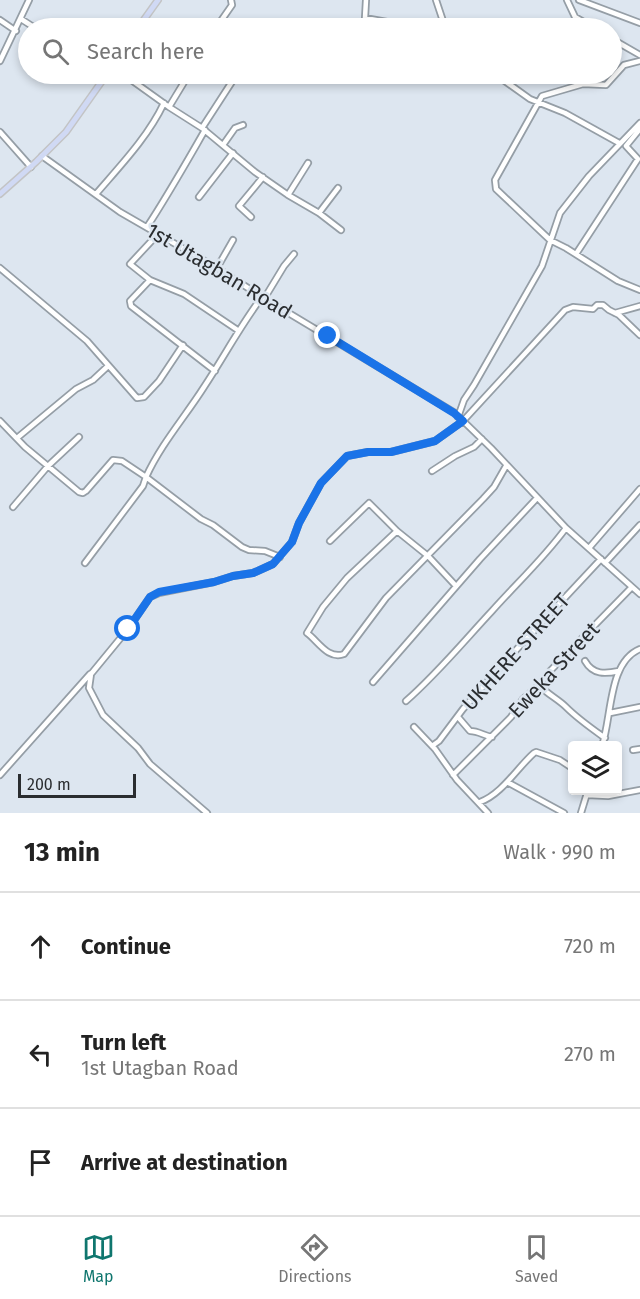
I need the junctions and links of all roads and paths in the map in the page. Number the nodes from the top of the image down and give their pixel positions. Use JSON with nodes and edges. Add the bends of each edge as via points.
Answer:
{"nodes":[{"id":1,"x":29,"y":0,"type":"edge"},
{"id":2,"x":158,"y":0,"type":"edge"},
{"id":3,"x":231,"y":0,"type":"edge"},
{"id":4,"x":366,"y":0,"type":"edge"},
{"id":5,"x":436,"y":0,"type":"edge"},
{"id":6,"x":567,"y":0,"type":"edge"},
{"id":7,"x":580,"y":0,"type":"edge"},
{"id":8,"x":21,"y":18,"type":"edge"},
{"id":9,"x":145,"y":18,"type":"edge"},
{"id":10,"x":223,"y":18,"type":"edge"},
{"id":11,"x":365,"y":18,"type":"edge"},
{"id":12,"x":441,"y":18,"type":"edge"},
{"id":13,"x":576,"y":18,"type":"edge"},
{"id":14,"x":0,"y":20,"type":"edge"},
{"id":15,"x":640,"y":23,"type":"edge"},
{"id":16,"x":18,"y":26,"type":"edge"},
{"id":17,"x":16,"y":31,"type":"junction"},
{"id":18,"x":622,"y":45,"type":"edge"},
{"id":19,"x":640,"y":55,"type":"edge"},
{"id":20,"x":0,"y":61,"type":"edge"},
{"id":21,"x":640,"y":61,"type":"edge"},
{"id":22,"x":622,"y":68,"type":"edge"},
{"id":23,"x":100,"y":84,"type":"edge"},
{"id":24,"x":137,"y":84,"type":"edge"},
{"id":25,"x":182,"y":84,"type":"edge"},
{"id":26,"x":231,"y":84,"type":"edge"},
{"id":27,"x":509,"y":84,"type":"edge"},
{"id":28,"x":583,"y":84,"type":"edge"},
{"id":29,"x":583,"y":84,"type":"edge"},
{"id":30,"x":607,"y":84,"type":"edge"},
{"id":31,"x":538,"y":102,"type":"junction"},
{"id":32,"x":167,"y":105,"type":"junction"},
{"id":33,"x":640,"y":123,"type":"edge"},
{"id":34,"x":243,"y":125,"type":"dead end"},
{"id":35,"x":203,"y":129,"type":"junction"},
{"id":36,"x":640,"y":129,"type":"edge"},
{"id":37,"x":0,"y":132,"type":"edge"},
{"id":38,"x":619,"y":143,"type":"junction"},
{"id":39,"x":223,"y":145,"type":"junction"},
{"id":40,"x":233,"y":153,"type":"junction"},
{"id":41,"x":42,"y":156,"type":"junction"},
{"id":42,"x":308,"y":163,"type":"dead end"},
{"id":43,"x":31,"y":167,"type":"junction"},
{"id":44,"x":263,"y":177,"type":"junction"},
{"id":45,"x":338,"y":188,"type":"dead end"},
{"id":46,"x":0,"y":194,"type":"edge"},
{"id":47,"x":96,"y":194,"type":"junction"},
{"id":48,"x":288,"y":195,"type":"junction"},
{"id":49,"x":199,"y":197,"type":"dead end"},
{"id":50,"x":319,"y":213,"type":"junction"},
{"id":51,"x":251,"y":218,"type":"dead end"},
{"id":52,"x":147,"y":227,"type":"junction"},
{"id":53,"x":341,"y":230,"type":"dead end"},
{"id":54,"x":158,"y":234,"type":"junction"},
{"id":55,"x":233,"y":240,"type":"dead end"},
{"id":56,"x":550,"y":240,"type":"junction"},
{"id":57,"x":294,"y":254,"type":"dead end"},
{"id":58,"x":576,"y":254,"type":"junction"},
{"id":59,"x":0,"y":268,"type":"edge"},
{"id":60,"x":217,"y":268,"type":"junction"},
{"id":61,"x":150,"y":280,"type":"junction"},
{"id":62,"x":640,"y":290,"type":"edge"},
{"id":63,"x":263,"y":298,"type":"junction"},
{"id":64,"x":640,"y":306,"type":"edge"},
{"id":65,"x":615,"y":313,"type":"junction"},
{"id":66,"x":239,"y":331,"type":"junction"},
{"id":67,"x":640,"y":335,"type":"edge"},
{"id":68,"x":183,"y":345,"type":"junction"},
{"id":69,"x":108,"y":366,"type":"junction"},
{"id":70,"x":214,"y":371,"type":"junction"},
{"id":71,"x":458,"y":417,"type":"junction"},
{"id":72,"x":0,"y":421,"type":"edge"},
{"id":73,"x":463,"y":421,"type":"junction"},
{"id":74,"x":79,"y":437,"type":"dead end"},
{"id":75,"x":17,"y":438,"type":"junction"},
{"id":76,"x":482,"y":439,"type":"junction"},
{"id":77,"x":48,"y":466,"type":"junction"},
{"id":78,"x":506,"y":466,"type":"junction"},
{"id":79,"x":432,"y":471,"type":"dead end"},
{"id":80,"x":146,"y":477,"type":"junction"},
{"id":81,"x":640,"y":489,"type":"edge"},
{"id":82,"x":537,"y":498,"type":"junction"},
{"id":83,"x":13,"y":507,"type":"dead end"},
{"id":84,"x":640,"y":525,"type":"edge"},
{"id":85,"x":566,"y":528,"type":"junction"},
{"id":86,"x":397,"y":531,"type":"junction"},
{"id":87,"x":330,"y":541,"type":"dead end"},
{"id":88,"x":589,"y":548,"type":"junction"},
{"id":89,"x":428,"y":556,"type":"junction"},
{"id":90,"x":280,"y":557,"type":"junction"},
{"id":91,"x":603,"y":561,"type":"junction"},
{"id":92,"x":85,"y":563,"type":"dead end"},
{"id":93,"x":456,"y":586,"type":"junction"},
{"id":94,"x":637,"y":590,"type":"edge"},
{"id":95,"x":640,"y":649,"type":"edge"},
{"id":96,"x":585,"y":661,"type":"dead end"},
{"id":97,"x":619,"y":671,"type":"junction"},
{"id":98,"x":91,"y":674,"type":"junction"},
{"id":99,"x":373,"y":682,"type":"dead end"},
{"id":100,"x":539,"y":685,"type":"junction"},
{"id":101,"x":406,"y":701,"type":"dead end"},
{"id":102,"x":640,"y":707,"type":"edge"},
{"id":103,"x":610,"y":713,"type":"junction"},
{"id":104,"x":458,"y":717,"type":"junction"},
{"id":105,"x":414,"y":728,"type":"dead end"},
{"id":106,"x":492,"y":736,"type":"junction"},
{"id":107,"x":605,"y":738,"type":"junction"},
{"id":108,"x":604,"y":741,"type":"edge"},
{"id":109,"x":432,"y":746,"type":"junction"},
{"id":110,"x":640,"y":749,"type":"edge"},
{"id":111,"x":633,"y":750,"type":"dead end"},
{"id":112,"x":568,"y":765,"type":"edge"},
{"id":113,"x":0,"y":775,"type":"edge"},
{"id":114,"x":453,"y":775,"type":"junction"},
{"id":115,"x":507,"y":782,"type":"junction"},
{"id":116,"x":640,"y":790,"type":"edge"},
{"id":117,"x":622,"y":793,"type":"edge"},
{"id":118,"x":587,"y":795,"type":"edge"},
{"id":119,"x":480,"y":802,"type":"junction"},
{"id":120,"x":207,"y":813,"type":"edge"},
{"id":121,"x":488,"y":813,"type":"edge"},
{"id":122,"x":564,"y":813,"type":"edge"},
{"id":123,"x":582,"y":813,"type":"edge"}],
"edges":[{"from":1,"to":8,"type":"street"},
{"from":2,"to":9,"type":"main road"},
{"from":3,"to":10,"type":"street"},
{"from":4,"to":11,"type":"street"},
{"from":5,"to":12,"type":"street"},
{"from":6,"to":13,"type":"street"},
{"from":7,"to":15,"type":"street"},
{"from":14,"to":17,"type":"street"},
{"from":16,"to":17,"type":"street"},
{"from":17,"to":20,"type":"street"},
{"from":18,"to":19,"type":"street"},
{"from":21,"to":22,"type":"street"},
{"from":23,"to":41,"type":"main road","via":[[66,132]]},
{"from":24,"to":32,"type":"street"},
{"from":25,"to":32,"type":"street"},
{"from":26,"to":35,"type":"street"},
{"from":27,"to":31,"type":"street"},
{"from":28,"to":31,"type":"street","via":[[542,96]]},
{"from":29,"to":30,"type":"street"},
{"from":31,"to":38,"type":"street"},
{"from":31,"to":56,"type":"street","via":[[495,180],[496,189]]},
{"from":32,"to":35,"type":"street"},
{"from":32,"to":47,"type":"street"},
{"from":33,"to":38,"type":"street"},
{"from":34,"to":39,"type":"street","via":[[235,128]]},
{"from":35,"to":39,"type":"street"},
{"from":35,"to":52,"type":"street","via":[[172,191]]},
{"from":36,"to":58,"type":"street","via":[[627,146],[638,159]]},
{"from":37,"to":43,"type":"street"},
{"from":38,"to":56,"type":"street","via":[[560,213]]},
{"from":39,"to":40,"type":"street"},
{"from":40,"to":44,"type":"street"},
{"from":40,"to":49,"type":"street"},
{"from":41,"to":43,"type":"main road"},
{"from":41,"to":47,"type":"street","name":"1st Utagban Road"},
{"from":42,"to":48,"type":"street"},
{"from":43,"to":46,"type":"main road"},
{"from":44,"to":48,"type":"street"},
{"from":44,"to":51,"type":"street","via":[[239,206]]},
{"from":45,"to":50,"type":"street"},
{"from":47,"to":52,"type":"street","name":"1st Utagban Road"},
{"from":48,"to":50,"type":"street"},
{"from":50,"to":53,"type":"street"},
{"from":52,"to":54,"type":"street","name":"1st Utagban Road"},
{"from":54,"to":60,"type":"street","name":"1st Utagban Road"},
{"from":54,"to":61,"type":"street","via":[[130,264]]},
{"from":55,"to":60,"type":"street"},
{"from":56,"to":58,"type":"street"},
{"from":56,"to":71,"type":"street","via":[[542,266],[464,400]]},
{"from":57,"to":63,"type":"street"},
{"from":58,"to":62,"type":"street"},
{"from":59,"to":69,"type":"street","via":[[87,341]]},
{"from":60,"to":63,"type":"street","name":"1st Utagban Road"},
{"from":61,"to":66,"type":"street","via":[[184,294]]},
{"from":61,"to":68,"type":"street","via":[[130,304]]},
{"from":63,"to":66,"type":"street"},
{"from":63,"to":71,"type":"street","name":"1st Utagban Road"},
{"from":64,"to":65,"type":"street"},
{"from":65,"to":67,"type":"street"},
{"from":65,"to":73,"type":"street","via":[[600,304],[593,309],[565,310]]},
{"from":66,"to":70,"type":"street"},
{"from":68,"to":69,"type":"street","via":[[159,381],[140,399]]},
{"from":68,"to":70,"type":"street"},
{"from":69,"to":75,"type":"street"},
{"from":70,"to":80,"type":"street"},
{"from":71,"to":73,"type":"street","name":"1st Utagban Road"},
{"from":72,"to":75,"type":"street"},
{"from":73,"to":76,"type":"street","name":"1st Utagban Road"},
{"from":73,"to":90,"type":"street","via":[[435,441],[391,452],[347,456],[321,483],[292,542]]},
{"from":74,"to":77,"type":"street"},
{"from":75,"to":77,"type":"street"},
{"from":76,"to":78,"type":"street","name":"1st Utagban Road"},
{"from":76,"to":79,"type":"street"},
{"from":77,"to":80,"type":"street","via":[[83,493],[113,460],[122,461]]},
{"from":77,"to":83,"type":"street"},
{"from":78,"to":82,"type":"street","name":"1st Utagban Road"},
{"from":78,"to":89,"type":"street","via":[[494,486]]},
{"from":80,"to":90,"type":"street","via":[[242,547]]},
{"from":80,"to":92,"type":"street"},
{"from":81,"to":88,"type":"street"},
{"from":82,"to":85,"type":"street","name":"1st Utagban Road"},
{"from":82,"to":93,"type":"street"},
{"from":84,"to":91,"type":"street","name":"UKHERE STREET"},
{"from":85,"to":88,"type":"street","name":"1st Utagban Road"},
{"from":85,"to":101,"type":"street","via":[[515,588]]},
{"from":86,"to":87,"type":"street","via":[[369,502]]},
{"from":86,"to":89,"type":"street"},
{"from":86,"to":89,"type":"street","via":[[347,578],[307,633],[324,650],[344,654],[386,598]]},
{"from":88,"to":91,"type":"street","name":"1st Utagban Road"},
{"from":89,"to":93,"type":"street"},
{"from":90,"to":98,"type":"street","via":[[253,573],[150,597]]},
{"from":91,"to":94,"type":"street","name":"1st Utagban Road"},
{"from":91,"to":104,"type":"street","name":"UKHERE STREET","via":[[502,664]]},
{"from":93,"to":99,"type":"street"},
{"from":94,"to":100,"type":"street","name":"Eweka Street"},
{"from":95,"to":97,"type":"street","via":[[624,661]]},
{"from":96,"to":97,"type":"street","via":[[598,672]]},
{"from":97,"to":103,"type":"street"},
{"from":98,"to":113,"type":"street"},
{"from":98,"to":120,"type":"street","via":[[89,688],[103,715],[138,747],[150,764]]},
{"from":100,"to":106,"type":"street","name":"Eweka Street"},
{"from":100,"to":107,"type":"street"},
{"from":102,"to":103,"type":"street"},
{"from":103,"to":107,"type":"street"},
{"from":104,"to":106,"type":"street","via":[[471,731]]},
{"from":104,"to":109,"type":"street","name":"UKHERE STREET"},
{"from":105,"to":109,"type":"street"},
{"from":106,"to":114,"type":"street","name":"Eweka Street"},
{"from":107,"to":108,"type":"street"},
{"from":109,"to":114,"type":"street"},
{"from":110,"to":111,"type":"street"},
{"from":112,"to":115,"type":"street","via":[[536,752]]},
{"from":114,"to":119,"type":"street"},
{"from":115,"to":119,"type":"street"},
{"from":115,"to":122,"type":"street"},
{"from":116,"to":117,"type":"street"},
{"from":118,"to":123,"type":"street"},
{"from":119,"to":121,"type":"street"}]}
